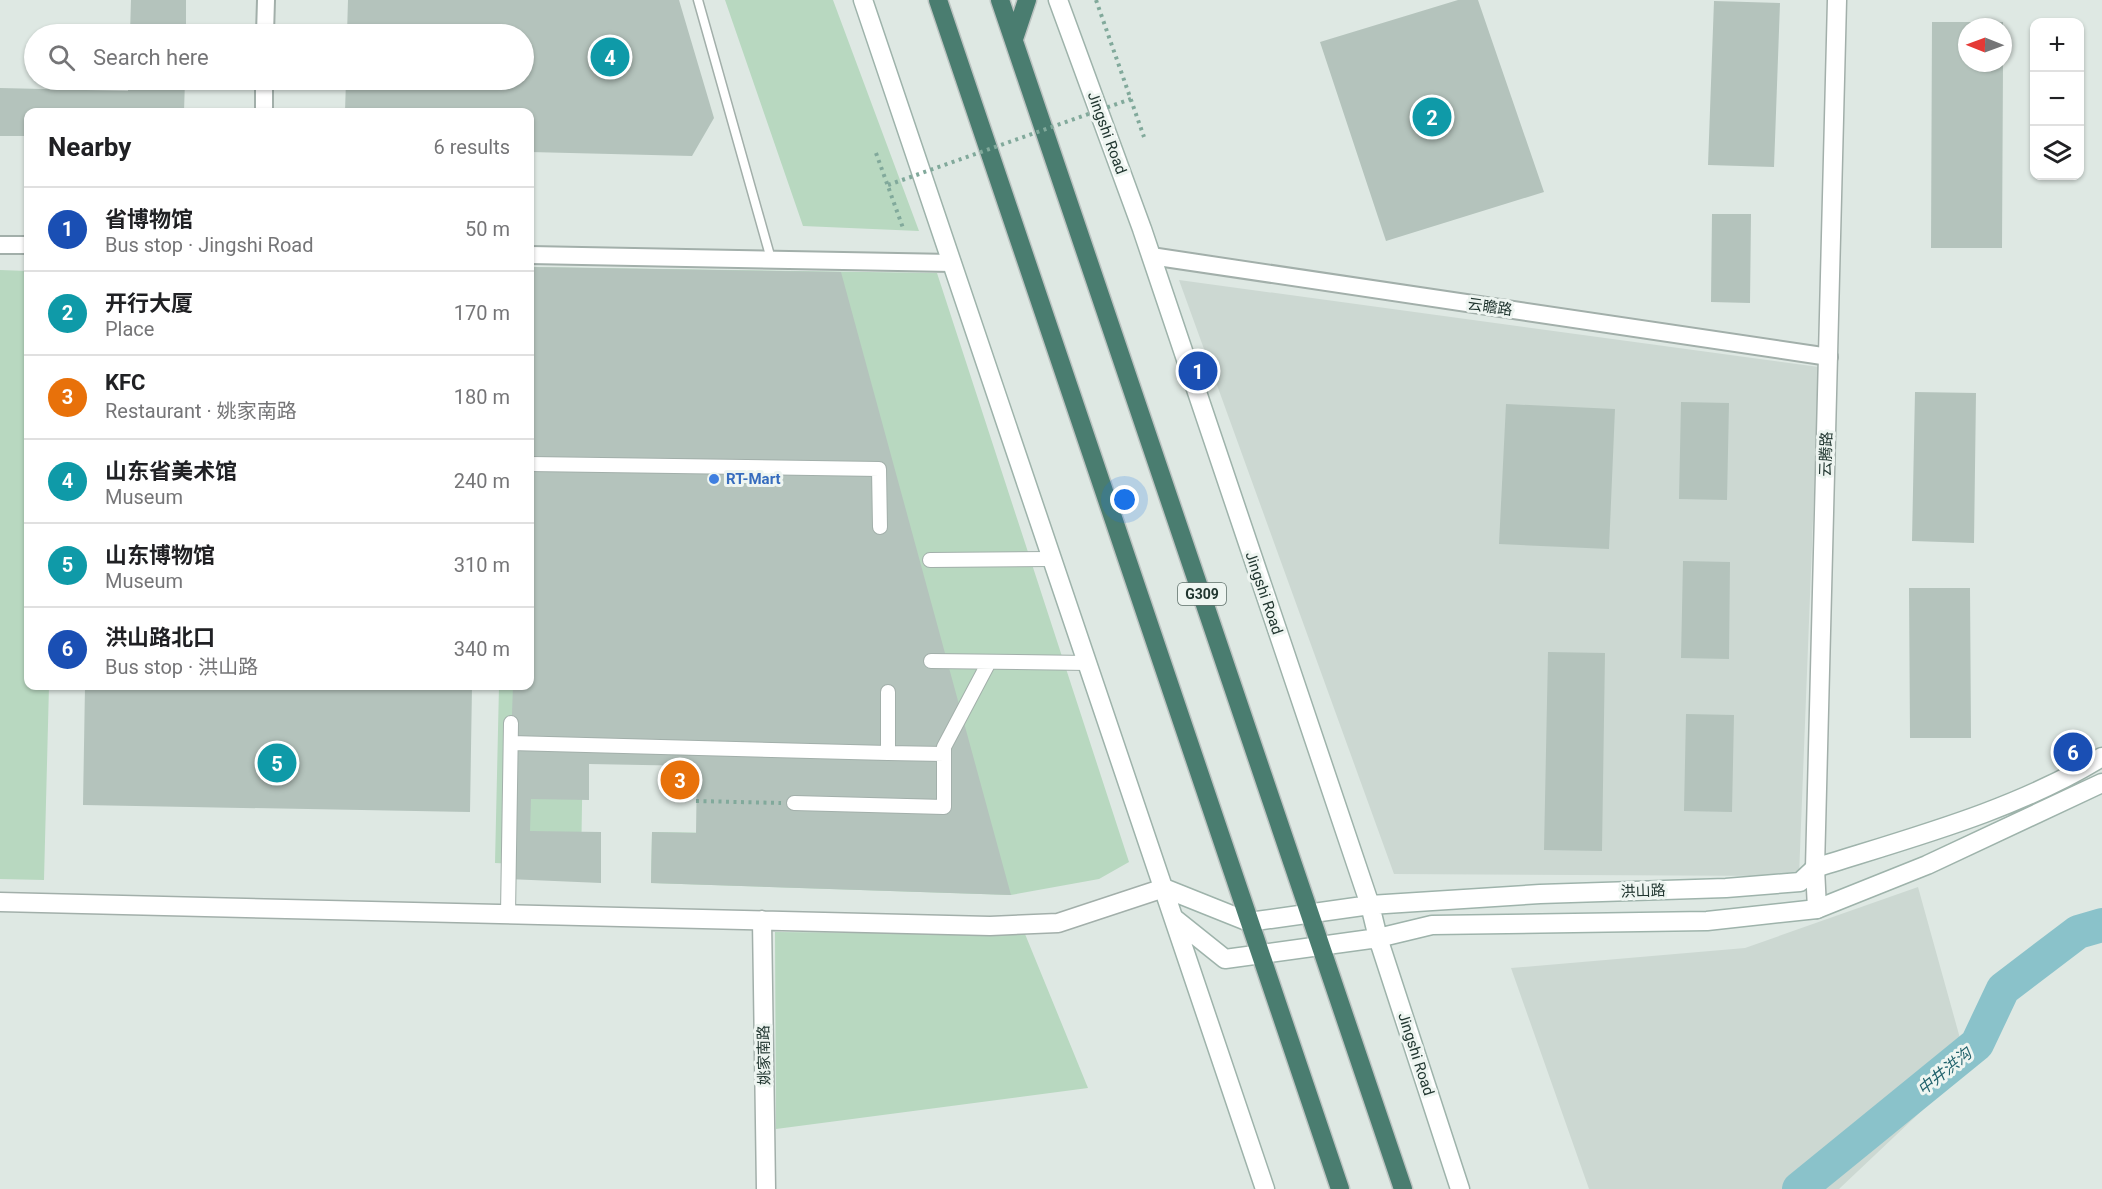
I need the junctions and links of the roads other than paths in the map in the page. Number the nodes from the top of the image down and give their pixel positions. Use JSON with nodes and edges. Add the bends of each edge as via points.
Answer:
{"nodes":[{"id":1,"x":266,"y":0,"type":"edge"},
{"id":2,"x":698,"y":0,"type":"edge"},
{"id":3,"x":863,"y":0,"type":"edge"},
{"id":4,"x":938,"y":0,"type":"edge"},
{"id":5,"x":1000,"y":0,"type":"edge"},
{"id":6,"x":1028,"y":0,"type":"edge"},
{"id":7,"x":1058,"y":0,"type":"edge"},
{"id":8,"x":1837,"y":0,"type":"edge"},
{"id":9,"x":265,"y":24,"type":"edge"},
{"id":10,"x":1014,"y":39,"type":"junction"},
{"id":11,"x":264,"y":90,"type":"edge"},
{"id":12,"x":264,"y":108,"type":"edge"},
{"id":13,"x":0,"y":245,"type":"edge"},
{"id":14,"x":24,"y":245,"type":"edge"},
{"id":15,"x":534,"y":255,"type":"edge"},
{"id":16,"x":1151,"y":256,"type":"junction"},
{"id":17,"x":771,"y":259,"type":"junction"},
{"id":18,"x":952,"y":263,"type":"junction"},
{"id":19,"x":1829,"y":357,"type":"junction"},
{"id":20,"x":534,"y":464,"type":"edge"},
{"id":21,"x":880,"y":527,"type":"dead end"},
{"id":22,"x":1051,"y":559,"type":"junction"},
{"id":23,"x":930,"y":560,"type":"dead end"},
{"id":24,"x":931,"y":661,"type":"dead end"},
{"id":25,"x":989,"y":662,"type":"junction"},
{"id":26,"x":1088,"y":663,"type":"junction"},
{"id":27,"x":888,"y":692,"type":"dead end"},
{"id":28,"x":511,"y":723,"type":"dead end"},
{"id":29,"x":511,"y":743,"type":"dead end"},
{"id":30,"x":888,"y":753,"type":"junction"},
{"id":31,"x":944,"y":754,"type":"junction"},
{"id":32,"x":2102,"y":757,"type":"edge"},
{"id":33,"x":2102,"y":783,"type":"edge"},
{"id":34,"x":794,"y":803,"type":"road end"},
{"id":35,"x":1815,"y":868,"type":"junction"},
{"id":36,"x":1164,"y":888,"type":"junction"},
{"id":37,"x":0,"y":903,"type":"edge"},
{"id":38,"x":1370,"y":905,"type":"junction"},
{"id":39,"x":1818,"y":909,"type":"junction"},
{"id":40,"x":1310,"y":913,"type":"junction"},
{"id":41,"x":508,"y":914,"type":"junction"},
{"id":42,"x":1175,"y":919,"type":"junction"},
{"id":43,"x":762,"y":920,"type":"junction"},
{"id":44,"x":1250,"y":922,"type":"junction"},
{"id":45,"x":1378,"y":938,"type":"junction"},
{"id":46,"x":1321,"y":946,"type":"junction"},
{"id":47,"x":1261,"y":955,"type":"junction"},
{"id":48,"x":766,"y":1189,"type":"edge"},
{"id":49,"x":1265,"y":1189,"type":"edge"},
{"id":50,"x":1340,"y":1189,"type":"edge"},
{"id":51,"x":1403,"y":1189,"type":"edge"},
{"id":52,"x":1460,"y":1189,"type":"edge"}],
"edges":[{"from":1,"to":9,"type":"street"},
{"from":2,"to":17,"type":"lane"},
{"from":3,"to":18,"type":"main road"},
{"from":4,"to":44,"type":"highway"},
{"from":5,"to":10,"type":"highway","number":"G309"},
{"from":6,"to":10,"type":"highway"},
{"from":7,"to":16,"type":"main road","name":"Jingshi Road"},
{"from":8,"to":19,"type":"main road","name":"云腾路"},
{"from":10,"to":40,"type":"highway","number":"G309"},
{"from":11,"to":12,"type":"street"},
{"from":13,"to":14,"type":"street"},
{"from":15,"to":17,"type":"street"},
{"from":16,"to":19,"type":"street","name":"云瞻路"},
{"from":16,"to":38,"type":"main road","name":"Jingshi Road"},
{"from":17,"to":18,"type":"street"},
{"from":18,"to":22,"type":"main road"},
{"from":19,"to":35,"type":"main road","name":"云腾路"},
{"from":20,"to":21,"type":"street","via":[[879,469]]},
{"from":22,"to":23,"type":"street"},
{"from":22,"to":26,"type":"main road"},
{"from":24,"to":25,"type":"street"},
{"from":25,"to":26,"type":"street"},
{"from":25,"to":31,"type":"street","via":[[944,747]]},
{"from":26,"to":36,"type":"main road"},
{"from":27,"to":30,"type":"street"},
{"from":28,"to":41,"type":"street"},
{"from":29,"to":30,"type":"street"},
{"from":30,"to":31,"type":"street"},
{"from":31,"to":34,"type":"street","via":[[944,807]]},
{"from":32,"to":35,"type":"main road","name":"洪山路","via":[[2074,774],[1971,818]]},
{"from":33,"to":39,"type":"main road","name":"洪山路","via":[[1927,865]]},
{"from":35,"to":38,"type":"main road","name":"洪山路","via":[[1800,882],[1790,883]]},
{"from":35,"to":39,"type":"main road","name":"云腾路"},
{"from":36,"to":42,"type":"main road"},
{"from":36,"to":43,"type":"main road","via":[[1058,923],[990,926]]},
{"from":36,"to":44,"type":"main road"},
{"from":37,"to":41,"type":"main road"},
{"from":38,"to":40,"type":"main road","name":"洪山路"},
{"from":38,"to":45,"type":"main road","name":"Jingshi Road"},
{"from":39,"to":45,"type":"main road","name":"洪山路","via":[[1707,921],[1432,925]]},
{"from":40,"to":44,"type":"main road","name":"洪山路"},
{"from":40,"to":46,"type":"highway","number":"G309"},
{"from":41,"to":43,"type":"main road"},
{"from":42,"to":47,"type":"main road","name":"洪山路","via":[[1225,959]]},
{"from":42,"to":49,"type":"main road"},
{"from":43,"to":48,"type":"main road","name":"姚家南路"},
{"from":44,"to":47,"type":"highway"},
{"from":45,"to":46,"type":"main road","name":"洪山路"},
{"from":45,"to":52,"type":"main road","name":"Jingshi Road"},
{"from":46,"to":47,"type":"main road","name":"洪山路"},
{"from":46,"to":51,"type":"highway","number":"G309"},
{"from":47,"to":50,"type":"highway"}]}
